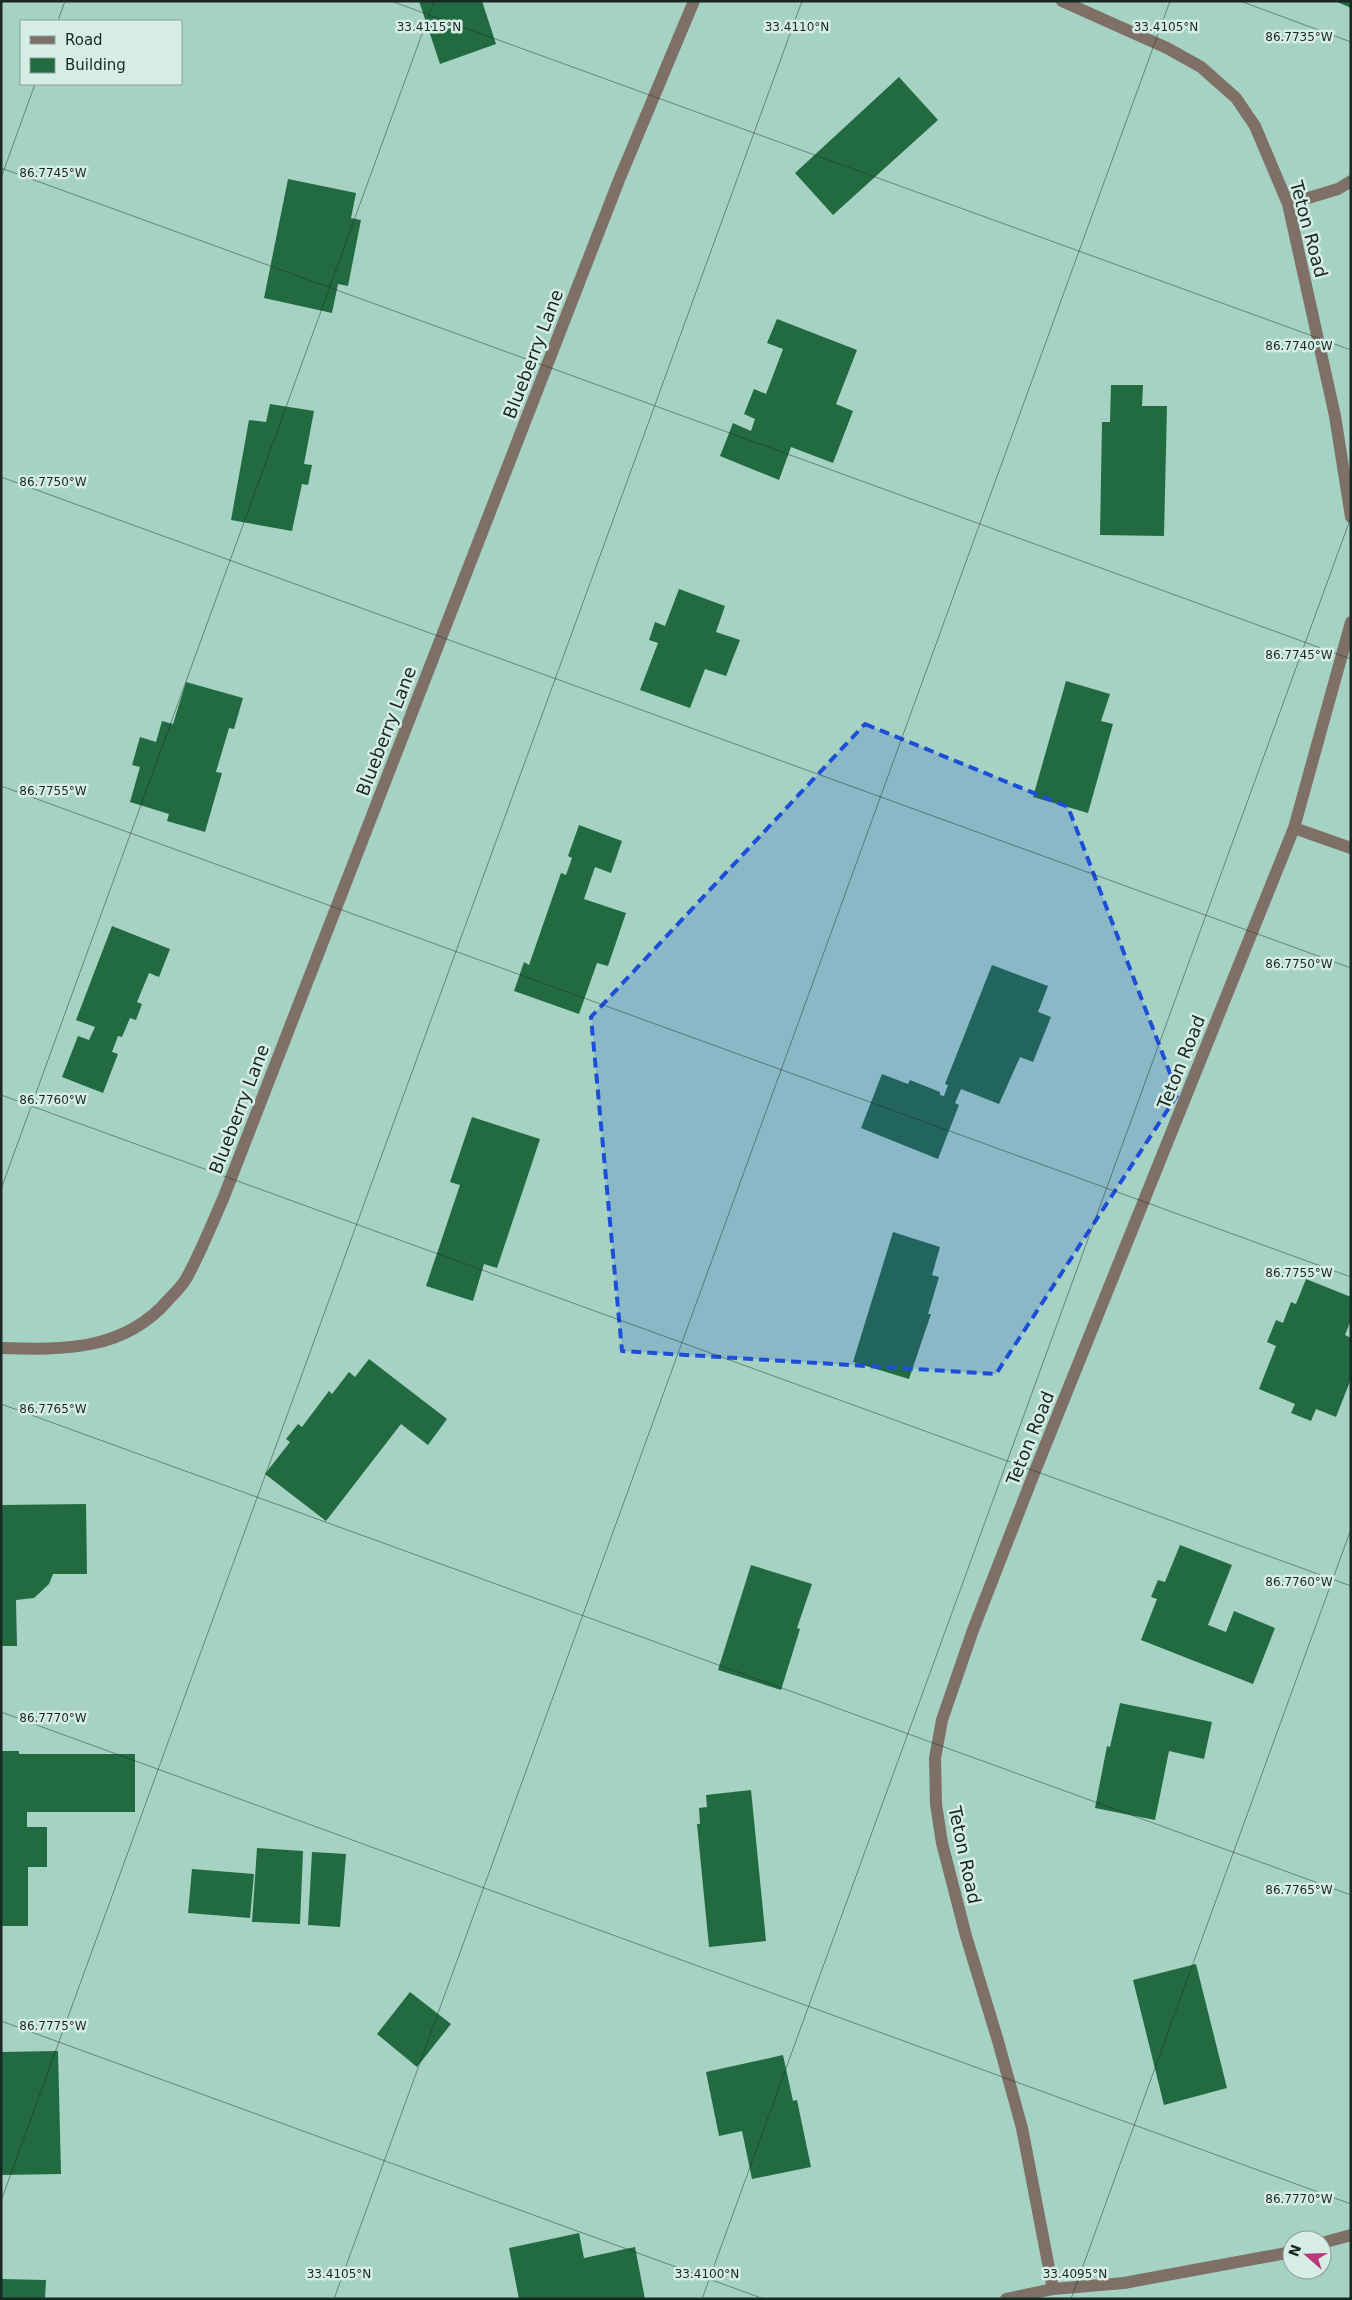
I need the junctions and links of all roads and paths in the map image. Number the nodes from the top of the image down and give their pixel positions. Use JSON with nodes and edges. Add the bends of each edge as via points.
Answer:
{"nodes":[{"id":1,"x":694,"y":1,"type":"edge"},
{"id":2,"x":1062,"y":1,"type":"edge"},
{"id":3,"x":1351,"y":181,"type":"edge"},
{"id":4,"x":1288,"y":204,"type":"junction"},
{"id":5,"x":1351,"y":517,"type":"edge"},
{"id":6,"x":1351,"y":622,"type":"edge"},
{"id":7,"x":1294,"y":828,"type":"junction"},
{"id":8,"x":1351,"y":848,"type":"edge"},
{"id":9,"x":1,"y":1348,"type":"edge"},
{"id":10,"x":1351,"y":2235,"type":"edge"},
{"id":11,"x":1332,"y":2240,"type":"edge"},
{"id":12,"x":1282,"y":2254,"type":"edge"},
{"id":13,"x":1053,"y":2289,"type":"junction"},
{"id":14,"x":1006,"y":2299,"type":"edge"}],
"edges":[{"from":1,"to":9,"type":"street","name":"Blueberry Lane","via":[[619,180],[223,1200],[186,1280],[161,1309],[117,1338],[51,1350]]},
{"from":2,"to":4,"type":"street","name":"Teton Road","via":[[1167,48],[1201,67],[1236,98],[1255,126]]},
{"from":3,"to":4,"type":"street","via":[[1338,189]]},
{"from":4,"to":5,"type":"street","name":"Teton Road","via":[[1335,416]]},
{"from":6,"to":7,"type":"street","name":"Teton Road"},
{"from":7,"to":8,"type":"street"},
{"from":7,"to":13,"type":"street","name":"Teton Road","via":[[973,1630],[942,1720],[937,1748],[936,1804],[942,1844],[1022,2128]]},
{"from":10,"to":11,"type":"street"},
{"from":12,"to":13,"type":"street","via":[[1124,2283]]},
{"from":13,"to":14,"type":"street"}]}
